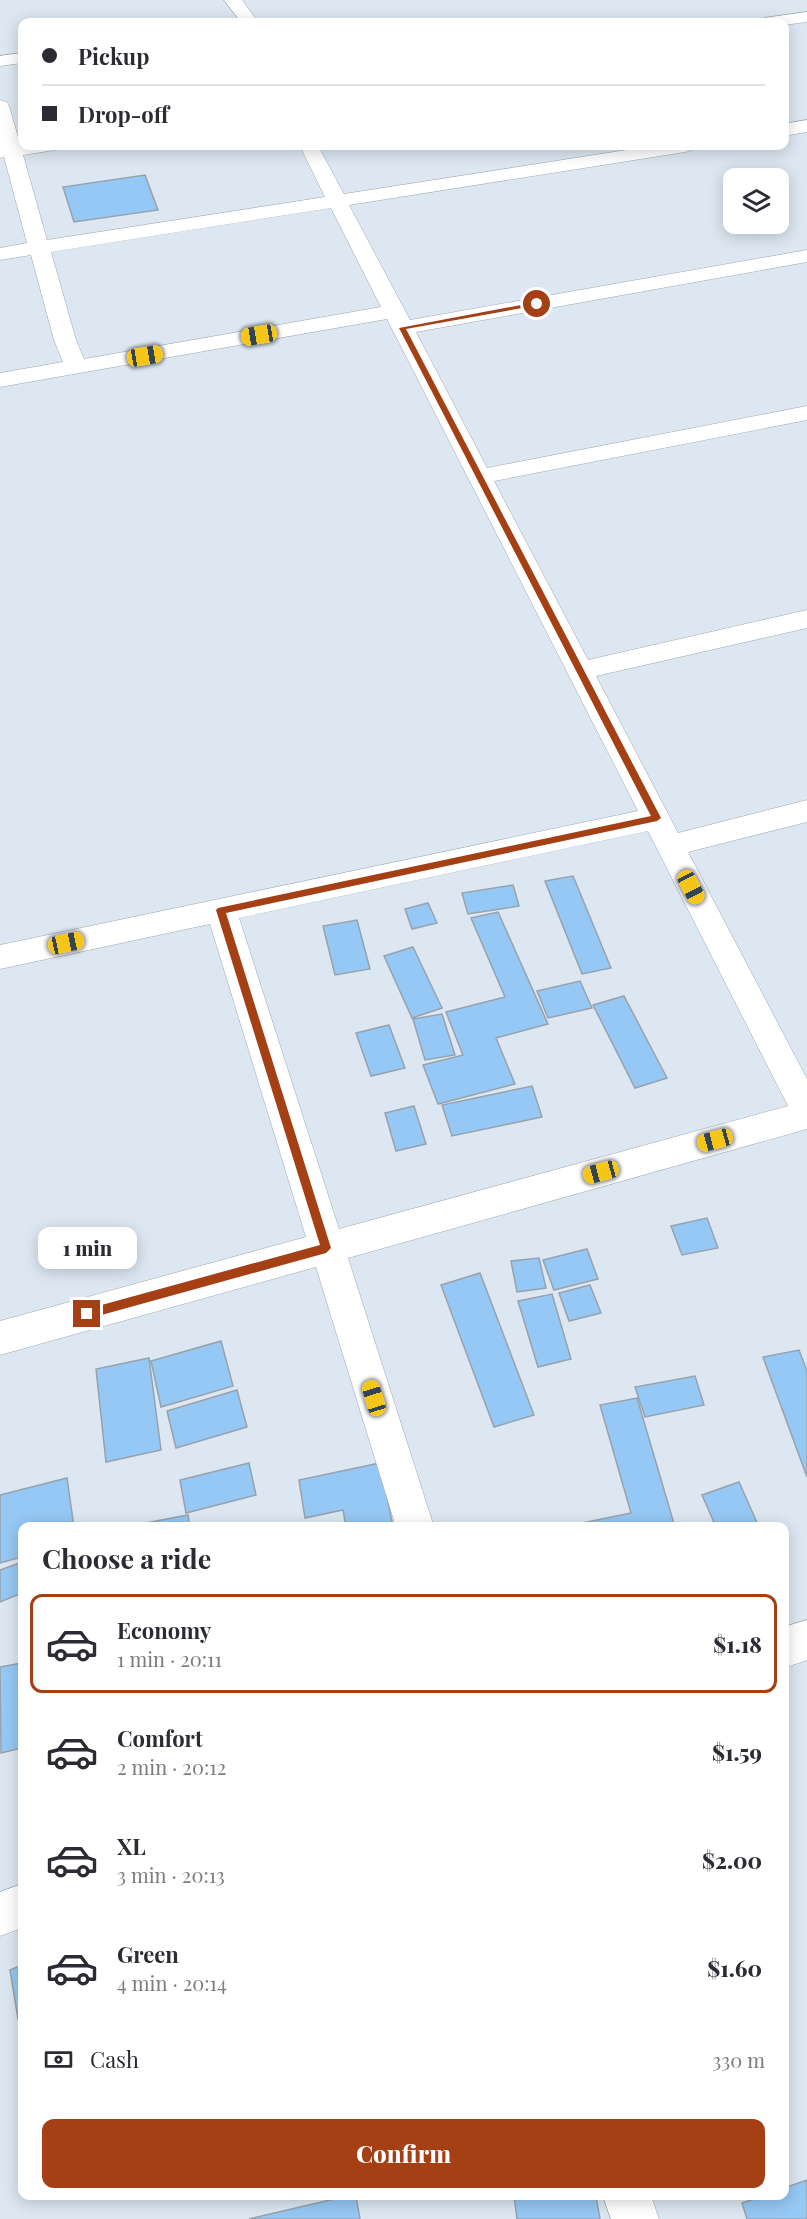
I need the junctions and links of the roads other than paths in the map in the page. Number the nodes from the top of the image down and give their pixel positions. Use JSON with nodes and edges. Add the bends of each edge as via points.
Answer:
{"nodes":[{"id":1,"x":233,"y":0,"type":"edge"},
{"id":2,"x":794,"y":0,"type":"edge"},
{"id":3,"x":807,"y":15,"type":"edge"},
{"id":4,"x":246,"y":18,"type":"edge"},
{"id":5,"x":789,"y":18,"type":"edge"},
{"id":6,"x":18,"y":59,"type":"edge"},
{"id":7,"x":0,"y":62,"type":"edge"},
{"id":8,"x":0,"y":106,"type":"edge"},
{"id":9,"x":807,"y":126,"type":"edge"},
{"id":10,"x":789,"y":129,"type":"edge"},
{"id":11,"x":311,"y":150,"type":"edge"},
{"id":12,"x":660,"y":150,"type":"edge"},
{"id":13,"x":5,"y":152,"type":"edge"},
{"id":14,"x":336,"y":201,"type":"junction"},
{"id":15,"x":40,"y":248,"type":"junction"},
{"id":16,"x":0,"y":254,"type":"edge"},
{"id":17,"x":807,"y":256,"type":"edge"},
{"id":18,"x":399,"y":319,"type":"junction"},
{"id":19,"x":77,"y":368,"type":"junction"},
{"id":20,"x":0,"y":380,"type":"edge"},
{"id":21,"x":807,"y":413,"type":"edge"},
{"id":22,"x":478,"y":477,"type":"junction"},
{"id":23,"x":807,"y":618,"type":"edge"},
{"id":24,"x":579,"y":671,"type":"junction"},
{"id":25,"x":807,"y":812,"type":"edge"},
{"id":26,"x":657,"y":818,"type":"junction"},
{"id":27,"x":669,"y":846,"type":"junction"},
{"id":28,"x":221,"y":910,"type":"junction"},
{"id":29,"x":0,"y":957,"type":"edge"},
{"id":30,"x":807,"y":1113,"type":"edge"},
{"id":31,"x":326,"y":1248,"type":"junction"},
{"id":32,"x":0,"y":1338,"type":"edge"},
{"id":33,"x":413,"y":1522,"type":"edge"},
{"id":34,"x":807,"y":1640,"type":"edge"},
{"id":35,"x":789,"y":1646,"type":"edge"},
{"id":36,"x":18,"y":1907,"type":"edge"},
{"id":37,"x":0,"y":1914,"type":"edge"},
{"id":38,"x":628,"y":2200,"type":"edge"},
{"id":39,"x":635,"y":2219,"type":"edge"}],
"edges":[{"from":1,"to":4,"type":"street"},
{"from":2,"to":3,"type":"street"},
{"from":3,"to":5,"type":"street"},
{"from":6,"to":7,"type":"street"},
{"from":8,"to":13,"type":"street"},
{"from":9,"to":10,"type":"street"},
{"from":11,"to":14,"type":"street"},
{"from":12,"to":14,"type":"street"},
{"from":13,"to":15,"type":"street"},
{"from":14,"to":15,"type":"street"},
{"from":14,"to":18,"type":"street"},
{"from":15,"to":16,"type":"street"},
{"from":15,"to":19,"type":"street","via":[[65,340]]},
{"from":17,"to":18,"type":"street"},
{"from":18,"to":19,"type":"street"},
{"from":18,"to":22,"type":"street"},
{"from":19,"to":20,"type":"street"},
{"from":21,"to":22,"type":"street"},
{"from":22,"to":24,"type":"street"},
{"from":23,"to":24,"type":"street"},
{"from":24,"to":26,"type":"street"},
{"from":25,"to":27,"type":"street"},
{"from":26,"to":27,"type":"street"},
{"from":26,"to":28,"type":"street"},
{"from":27,"to":30,"type":"street"},
{"from":28,"to":29,"type":"street"},
{"from":28,"to":31,"type":"street"},
{"from":30,"to":31,"type":"street"},
{"from":31,"to":32,"type":"street"},
{"from":31,"to":33,"type":"street"},
{"from":34,"to":35,"type":"street"},
{"from":36,"to":37,"type":"street"},
{"from":38,"to":39,"type":"street"}]}
